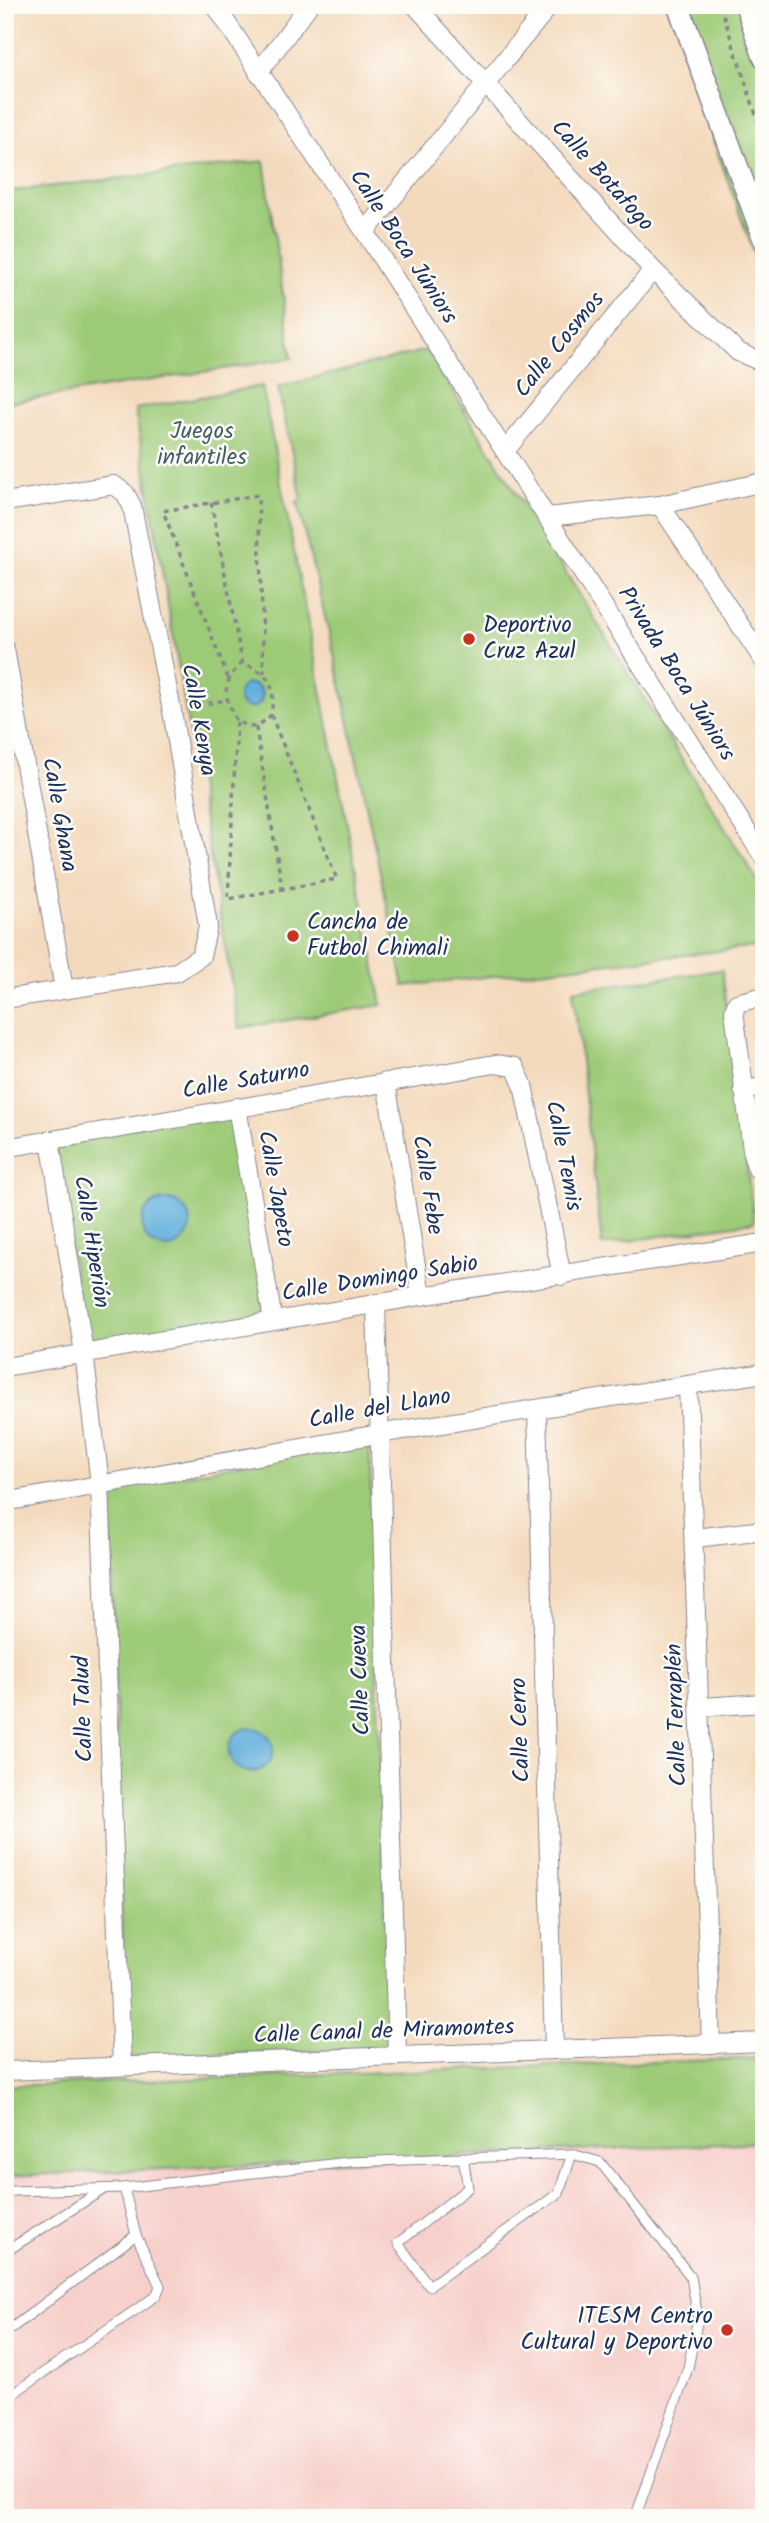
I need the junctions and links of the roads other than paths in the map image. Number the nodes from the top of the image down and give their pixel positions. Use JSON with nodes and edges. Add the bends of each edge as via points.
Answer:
{"nodes":[{"id":1,"x":215,"y":5,"type":"edge"},
{"id":2,"x":309,"y":5,"type":"edge"},
{"id":3,"x":415,"y":5,"type":"edge"},
{"id":4,"x":550,"y":5,"type":"edge"},
{"id":5,"x":678,"y":5,"type":"edge"},
{"id":6,"x":747,"y":5,"type":"edge"},
{"id":7,"x":764,"y":57,"type":"edge"},
{"id":8,"x":258,"y":74,"type":"junction"},
{"id":9,"x":486,"y":82,"type":"junction"},
{"id":10,"x":365,"y":232,"type":"junction"},
{"id":11,"x":764,"y":239,"type":"edge"},
{"id":12,"x":653,"y":270,"type":"junction"},
{"id":13,"x":764,"y":363,"type":"edge"},
{"id":14,"x":505,"y":451,"type":"junction"},
{"id":15,"x":764,"y":481,"type":"edge"},
{"id":16,"x":5,"y":502,"type":"edge"},
{"id":17,"x":660,"y":505,"type":"junction"},
{"id":18,"x":547,"y":517,"type":"junction"},
{"id":19,"x":5,"y":649,"type":"edge"},
{"id":20,"x":764,"y":661,"type":"edge"},
{"id":21,"x":764,"y":858,"type":"edge"},
{"id":22,"x":64,"y":989,"type":"junction"},
{"id":23,"x":764,"y":996,"type":"edge"},
{"id":24,"x":5,"y":999,"type":"edge"},
{"id":25,"x":495,"y":1064,"type":"joint"},
{"id":26,"x":386,"y":1082,"type":"junction"},
{"id":27,"x":764,"y":1087,"type":"edge"},
{"id":28,"x":743,"y":1090,"type":"junction"},
{"id":29,"x":236,"y":1107,"type":"junction"},
{"id":30,"x":50,"y":1140,"type":"junction"},
{"id":31,"x":5,"y":1148,"type":"edge"},
{"id":32,"x":764,"y":1173,"type":"edge"},
{"id":33,"x":764,"y":1243,"type":"edge"},
{"id":34,"x":562,"y":1276,"type":"junction"},
{"id":35,"x":421,"y":1296,"type":"junction"},
{"id":36,"x":376,"y":1303,"type":"junction"},
{"id":37,"x":272,"y":1321,"type":"junction"},
{"id":38,"x":85,"y":1353,"type":"junction"},
{"id":39,"x":5,"y":1367,"type":"edge"},
{"id":40,"x":764,"y":1373,"type":"edge"},
{"id":41,"x":688,"y":1385,"type":"junction"},
{"id":42,"x":537,"y":1409,"type":"junction"},
{"id":43,"x":377,"y":1434,"type":"junction"},
{"id":44,"x":100,"y":1484,"type":"junction"},
{"id":45,"x":5,"y":1502,"type":"edge"},
{"id":46,"x":764,"y":1530,"type":"edge"},
{"id":47,"x":695,"y":1538,"type":"junction"},
{"id":48,"x":764,"y":1703,"type":"edge"},
{"id":49,"x":702,"y":1707,"type":"junction"},
{"id":50,"x":764,"y":2042,"type":"edge"},
{"id":51,"x":711,"y":2044,"type":"junction"},
{"id":52,"x":554,"y":2050,"type":"junction"},
{"id":53,"x":397,"y":2056,"type":"junction"},
{"id":54,"x":122,"y":2065,"type":"junction"},
{"id":55,"x":5,"y":2071,"type":"edge"},
{"id":56,"x":572,"y":2154,"type":"junction"},
{"id":57,"x":463,"y":2157,"type":"junction"},
{"id":58,"x":104,"y":2188,"type":"junction"},
{"id":59,"x":124,"y":2188,"type":"junction"},
{"id":60,"x":5,"y":2194,"type":"edge"},
{"id":61,"x":136,"y":2235,"type":"junction"},
{"id":62,"x":5,"y":2252,"type":"edge"},
{"id":63,"x":5,"y":2333,"type":"edge"},
{"id":64,"x":5,"y":2399,"type":"edge"},
{"id":65,"x":635,"y":2518,"type":"edge"}],
"edges":[{"from":1,"to":8,"type":"street","name":"Calle Boca Júniors"},
{"from":2,"to":8,"type":"street"},
{"from":3,"to":9,"type":"street","name":"Calle Botafogo"},
{"from":4,"to":9,"type":"street"},
{"from":5,"to":11,"type":"street"},
{"from":6,"to":7,"type":"street"},
{"from":8,"to":10,"type":"street","name":"Calle Boca Júniors"},
{"from":9,"to":10,"type":"street"},
{"from":9,"to":12,"type":"street","name":"Calle Botafogo"},
{"from":10,"to":14,"type":"street","name":"Calle Boca Júniors"},
{"from":12,"to":13,"type":"street","name":"Calle Botafogo","via":[[738,352]]},
{"from":12,"to":14,"type":"street","name":"Calle Cosmos"},
{"from":14,"to":18,"type":"street","name":"Calle Boca Júniors"},
{"from":15,"to":17,"type":"street"},
{"from":16,"to":22,"type":"street","name":"Calle Kenya","via":[[114,485],[132,506],[208,926],[201,956],[177,972]]},
{"from":17,"to":18,"type":"street"},
{"from":17,"to":20,"type":"street"},
{"from":18,"to":21,"type":"street","name":"Privada Boca Júniors"},
{"from":19,"to":22,"type":"street","name":"Calle Ghana"},
{"from":22,"to":24,"type":"street"},
{"from":23,"to":28,"type":"street","via":[[745,999],[734,1011]]},
{"from":25,"to":26,"type":"street","name":"Calle Saturno"},
{"from":25,"to":34,"type":"street","name":"Calle Temis","via":[[515,1067],[523,1085]]},
{"from":26,"to":29,"type":"street","name":"Calle Saturno"},
{"from":26,"to":35,"type":"street","name":"Calle Febe"},
{"from":27,"to":28,"type":"street"},
{"from":28,"to":32,"type":"street","via":[[753,1157]]},
{"from":29,"to":30,"type":"street","name":"Calle Saturno"},
{"from":29,"to":37,"type":"street","name":"Calle Japeto"},
{"from":30,"to":31,"type":"street","name":"Calle Saturno"},
{"from":30,"to":38,"type":"street","name":"Calle Hiperión"},
{"from":33,"to":34,"type":"street","name":"Calle Domingo Sabio"},
{"from":34,"to":35,"type":"street","name":"Calle Domingo Sabio"},
{"from":35,"to":36,"type":"street","name":"Calle Domingo Sabio"},
{"from":36,"to":37,"type":"street","name":"Calle Domingo Sabio"},
{"from":36,"to":43,"type":"street","name":"Calle Cueva"},
{"from":37,"to":38,"type":"street","name":"Calle Domingo Sabio"},
{"from":38,"to":39,"type":"street","name":"Calle Domingo Sabio"},
{"from":38,"to":44,"type":"street","name":"Calle Talud"},
{"from":40,"to":41,"type":"street","name":"Calle del Llano"},
{"from":41,"to":42,"type":"street","name":"Calle del Llano"},
{"from":41,"to":47,"type":"street","name":"Calle Terraplén"},
{"from":42,"to":43,"type":"street","name":"Calle del Llano"},
{"from":42,"to":52,"type":"street","name":"Calle Cerro"},
{"from":43,"to":44,"type":"street","name":"Calle del Llano"},
{"from":43,"to":53,"type":"street","name":"Calle Cueva"},
{"from":44,"to":45,"type":"street","name":"Calle del Llano"},
{"from":44,"to":54,"type":"street","name":"Calle Talud"},
{"from":46,"to":47,"type":"street"},
{"from":47,"to":49,"type":"street","name":"Calle Terraplén"},
{"from":48,"to":49,"type":"street"},
{"from":49,"to":51,"type":"street","name":"Calle Terraplén"},
{"from":50,"to":51,"type":"street","name":"Calle Canal de Miramontes"},
{"from":51,"to":52,"type":"street","name":"Calle Canal de Miramontes"},
{"from":52,"to":53,"type":"street","name":"Calle Canal de Miramontes"},
{"from":53,"to":54,"type":"street","name":"Calle Canal de Miramontes"},
{"from":54,"to":55,"type":"street","name":"Calle Canal de Miramontes"},
{"from":56,"to":57,"type":"lane"},
{"from":56,"to":57,"type":"lane","via":[[559,2193],[429,2286],[398,2244],[468,2188]]},
{"from":56,"to":65,"type":"lane","via":[[600,2162],[691,2277],[698,2318],[688,2368]]},
{"from":57,"to":59,"type":"lane","via":[[349,2162]]},
{"from":58,"to":59,"type":"lane"},
{"from":58,"to":60,"type":"lane","via":[[13,2190]]},
{"from":58,"to":62,"type":"lane"},
{"from":59,"to":61,"type":"lane"},
{"from":61,"to":63,"type":"lane"},
{"from":61,"to":64,"type":"lane","via":[[160,2286],[156,2295]]}]}
